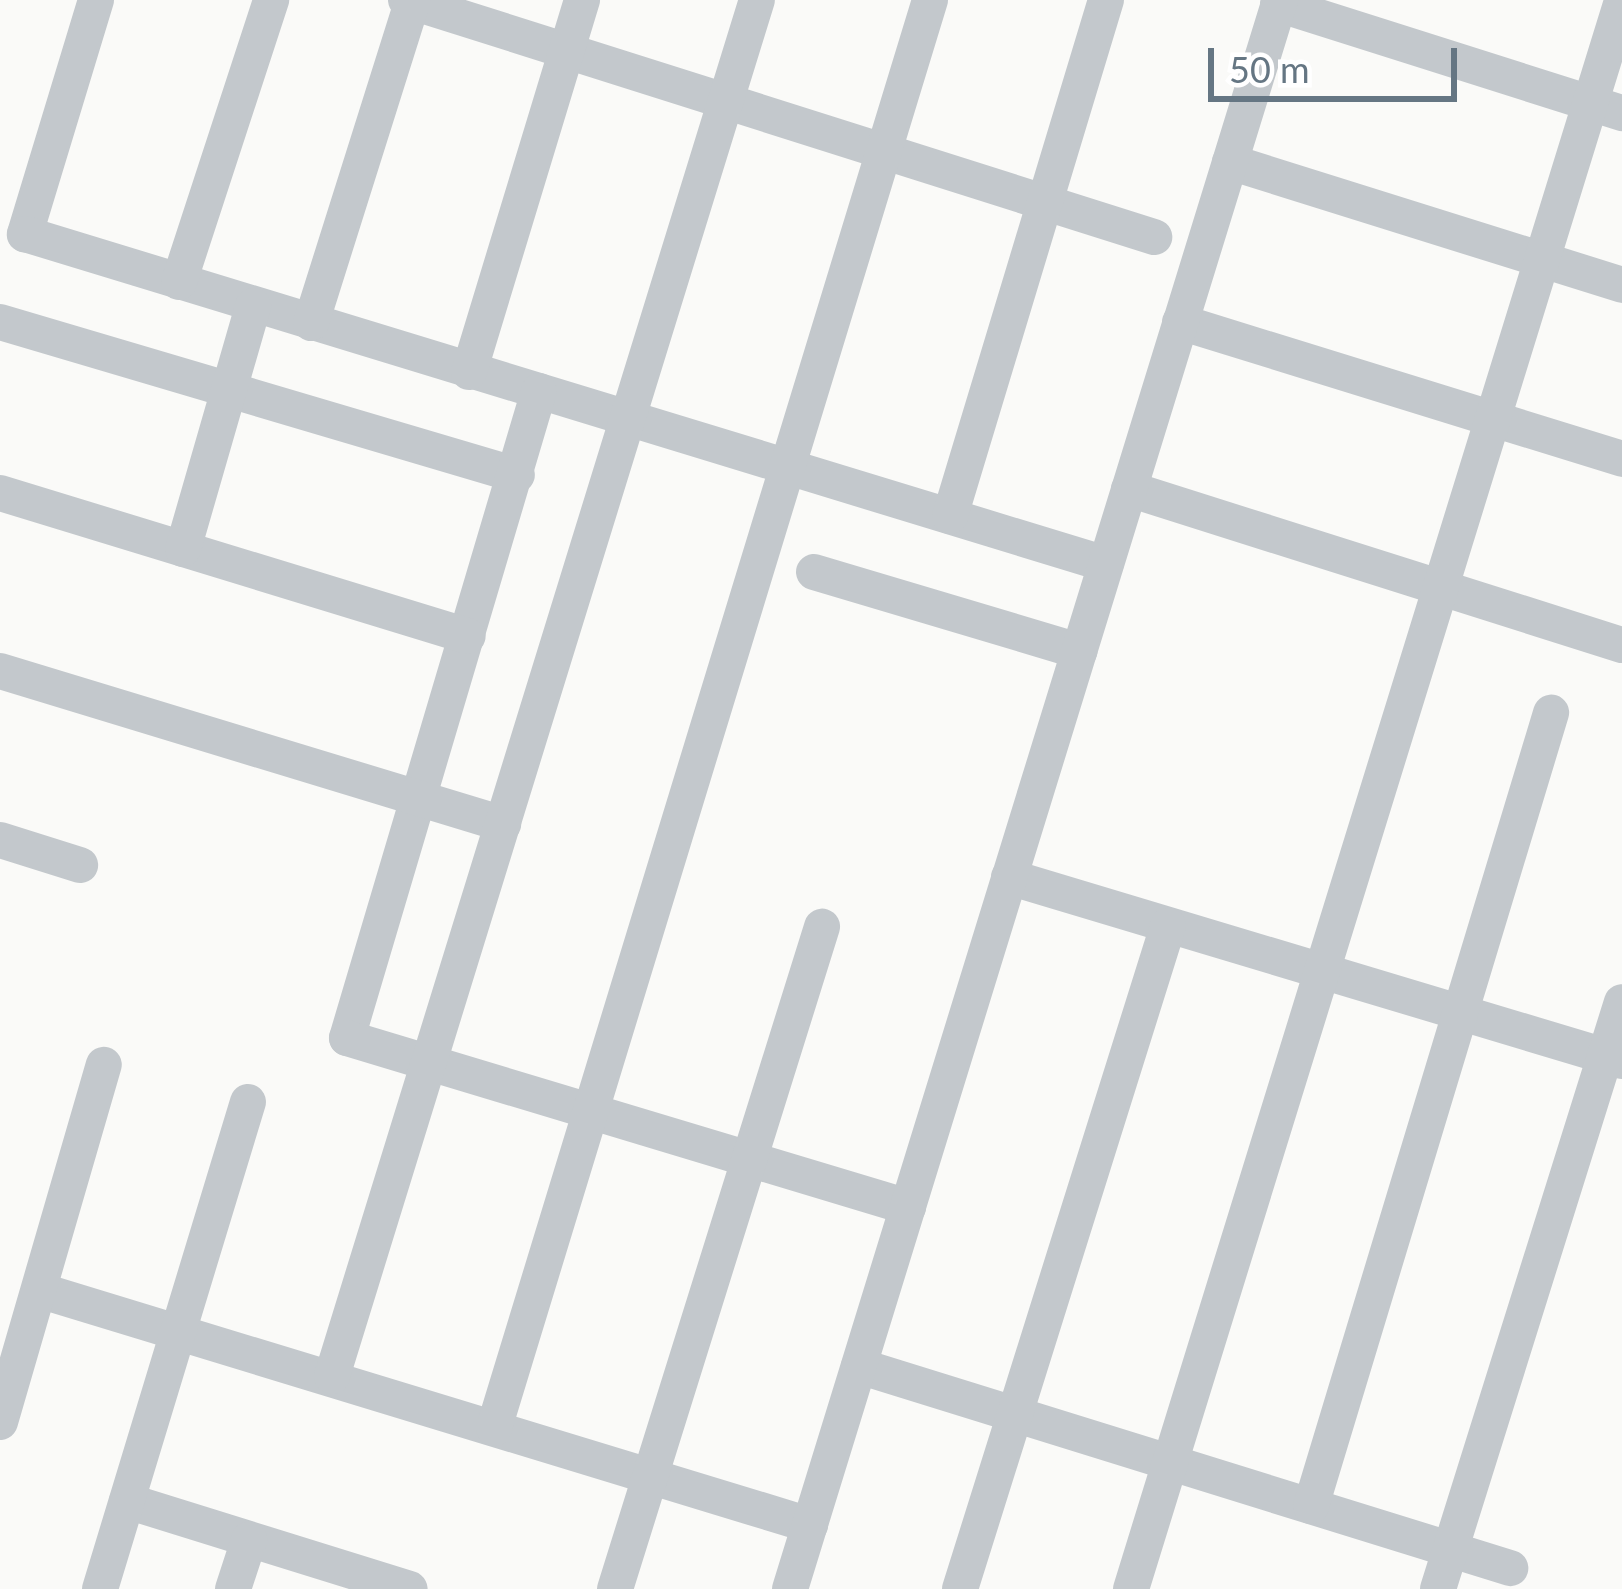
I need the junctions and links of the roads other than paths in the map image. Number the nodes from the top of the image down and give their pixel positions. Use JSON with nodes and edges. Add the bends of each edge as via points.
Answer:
{"nodes":[{"id":1,"x":96,"y":0,"type":"edge"},
{"id":2,"x":271,"y":0,"type":"edge"},
{"id":3,"x":582,"y":0,"type":"edge"},
{"id":4,"x":757,"y":0,"type":"edge"},
{"id":5,"x":930,"y":0,"type":"edge"},
{"id":6,"x":1106,"y":0,"type":"edge"},
{"id":7,"x":410,"y":1,"type":"edge"},
{"id":8,"x":1622,"y":1,"type":"edge"},
{"id":9,"x":1279,"y":2,"type":"edge"},
{"id":10,"x":566,"y":52,"type":"junction"},
{"id":11,"x":728,"y":100,"type":"junction"},
{"id":12,"x":1608,"y":108,"type":"edge"},
{"id":13,"x":883,"y":150,"type":"junction"},
{"id":14,"x":1230,"y":162,"type":"junction"},
{"id":15,"x":1045,"y":203,"type":"junction"},
{"id":16,"x":1154,"y":237,"type":"dead end"},
{"id":17,"x":1544,"y":260,"type":"junction"},
{"id":18,"x":179,"y":282,"type":"junction"},
{"id":19,"x":1622,"y":285,"type":"edge"},
{"id":20,"x":253,"y":306,"type":"junction"},
{"id":21,"x":0,"y":322,"type":"edge"},
{"id":22,"x":1180,"y":322,"type":"junction"},
{"id":23,"x":311,"y":323,"type":"junction"},
{"id":24,"x":469,"y":372,"type":"junction"},
{"id":25,"x":539,"y":391,"type":"junction"},
{"id":26,"x":229,"y":394,"type":"junction"},
{"id":27,"x":632,"y":419,"type":"junction"},
{"id":28,"x":1498,"y":419,"type":"junction"},
{"id":29,"x":1622,"y":459,"type":"edge"},
{"id":30,"x":787,"y":466,"type":"junction"},
{"id":31,"x":517,"y":475,"type":"junction"},
{"id":32,"x":1129,"y":488,"type":"junction"},
{"id":33,"x":0,"y":493,"type":"edge"},
{"id":34,"x":950,"y":516,"type":"junction"},
{"id":35,"x":183,"y":549,"type":"junction"},
{"id":36,"x":1106,"y":564,"type":"junction"},
{"id":37,"x":814,"y":572,"type":"dead end"},
{"id":38,"x":1439,"y":587,"type":"junction"},
{"id":39,"x":468,"y":636,"type":"junction"},
{"id":40,"x":1622,"y":645,"type":"edge"},
{"id":41,"x":1078,"y":652,"type":"junction"},
{"id":42,"x":0,"y":671,"type":"edge"},
{"id":43,"x":1551,"y":713,"type":"dead end"},
{"id":44,"x":421,"y":799,"type":"junction"},
{"id":45,"x":503,"y":824,"type":"junction"},
{"id":46,"x":0,"y":840,"type":"edge"},
{"id":47,"x":80,"y":865,"type":"dead end"},
{"id":48,"x":1009,"y":877,"type":"junction"},
{"id":49,"x":1168,"y":926,"type":"junction"},
{"id":50,"x":822,"y":927,"type":"dead end"},
{"id":51,"x":1319,"y":968,"type":"junction"},
{"id":52,"x":1622,"y":1002,"type":"edge"},
{"id":53,"x":1460,"y":1014,"type":"junction"},
{"id":54,"x":1614,"y":1058,"type":"edge"},
{"id":55,"x":104,"y":1065,"type":"dead end"},
{"id":56,"x":431,"y":1066,"type":"junction"},
{"id":57,"x":248,"y":1102,"type":"dead end"},
{"id":58,"x":591,"y":1113,"type":"junction"},
{"id":59,"x":750,"y":1159,"type":"junction"},
{"id":60,"x":908,"y":1207,"type":"junction"},
{"id":61,"x":42,"y":1291,"type":"junction"},
{"id":62,"x":181,"y":1331,"type":"junction"},
{"id":63,"x":859,"y":1366,"type":"junction"},
{"id":64,"x":332,"y":1376,"type":"junction"},
{"id":65,"x":1017,"y":1414,"type":"junction"},
{"id":66,"x":0,"y":1423,"type":"edge"},
{"id":67,"x":494,"y":1428,"type":"junction"},
{"id":68,"x":1169,"y":1462,"type":"junction"},
{"id":69,"x":654,"y":1478,"type":"junction"},
{"id":70,"x":128,"y":1501,"type":"junction"},
{"id":71,"x":1311,"y":1506,"type":"junction"},
{"id":72,"x":810,"y":1526,"type":"junction"},
{"id":73,"x":249,"y":1540,"type":"junction"},
{"id":74,"x":1451,"y":1549,"type":"junction"},
{"id":75,"x":1510,"y":1568,"type":"dead end"},
{"id":76,"x":100,"y":1589,"type":"edge"},
{"id":77,"x":233,"y":1589,"type":"edge"},
{"id":78,"x":410,"y":1589,"type":"edge"},
{"id":79,"x":615,"y":1589,"type":"edge"},
{"id":80,"x":790,"y":1589,"type":"edge"},
{"id":81,"x":960,"y":1589,"type":"edge"},
{"id":82,"x":1131,"y":1589,"type":"edge"},
{"id":83,"x":1438,"y":1589,"type":"edge"}],
"edges":[{"from":1,"to":18,"type":"street","via":[[25,234]]},
{"from":2,"to":18,"type":"street"},
{"from":3,"to":10,"type":"street"},
{"from":4,"to":11,"type":"street"},
{"from":5,"to":13,"type":"street"},
{"from":6,"to":15,"type":"street"},
{"from":7,"to":10,"type":"street"},
{"from":7,"to":23,"type":"street"},
{"from":8,"to":12,"type":"street"},
{"from":9,"to":12,"type":"street"},
{"from":9,"to":14,"type":"street"},
{"from":10,"to":11,"type":"street"},
{"from":10,"to":24,"type":"street"},
{"from":11,"to":13,"type":"street"},
{"from":11,"to":27,"type":"street"},
{"from":12,"to":17,"type":"street"},
{"from":13,"to":15,"type":"street"},
{"from":13,"to":30,"type":"street"},
{"from":14,"to":17,"type":"street"},
{"from":14,"to":22,"type":"street"},
{"from":15,"to":16,"type":"street"},
{"from":15,"to":34,"type":"street"},
{"from":17,"to":19,"type":"street"},
{"from":17,"to":28,"type":"street"},
{"from":18,"to":20,"type":"street"},
{"from":20,"to":23,"type":"street"},
{"from":20,"to":26,"type":"street"},
{"from":21,"to":26,"type":"street"},
{"from":22,"to":28,"type":"street"},
{"from":22,"to":32,"type":"street"},
{"from":23,"to":24,"type":"street"},
{"from":24,"to":25,"type":"street"},
{"from":25,"to":27,"type":"street"},
{"from":25,"to":31,"type":"street"},
{"from":26,"to":31,"type":"street"},
{"from":26,"to":35,"type":"street"},
{"from":27,"to":30,"type":"street"},
{"from":27,"to":45,"type":"street"},
{"from":28,"to":29,"type":"street"},
{"from":28,"to":38,"type":"street"},
{"from":30,"to":34,"type":"street"},
{"from":30,"to":58,"type":"street"},
{"from":31,"to":39,"type":"street"},
{"from":32,"to":36,"type":"street"},
{"from":32,"to":38,"type":"street"},
{"from":33,"to":35,"type":"street"},
{"from":34,"to":36,"type":"street"},
{"from":35,"to":39,"type":"street"},
{"from":36,"to":41,"type":"street"},
{"from":37,"to":41,"type":"street"},
{"from":38,"to":40,"type":"street"},
{"from":38,"to":51,"type":"street"},
{"from":39,"to":44,"type":"street"},
{"from":41,"to":48,"type":"street"},
{"from":42,"to":44,"type":"street"},
{"from":43,"to":53,"type":"street"},
{"from":44,"to":45,"type":"street"},
{"from":44,"to":56,"type":"street","via":[[347,1037]]},
{"from":45,"to":56,"type":"street"},
{"from":46,"to":47,"type":"street"},
{"from":48,"to":49,"type":"street"},
{"from":48,"to":60,"type":"street"},
{"from":49,"to":51,"type":"street"},
{"from":49,"to":65,"type":"street"},
{"from":50,"to":59,"type":"street"},
{"from":51,"to":53,"type":"street"},
{"from":51,"to":68,"type":"street"},
{"from":52,"to":54,"type":"street"},
{"from":53,"to":54,"type":"street"},
{"from":53,"to":71,"type":"street"},
{"from":54,"to":74,"type":"street"},
{"from":55,"to":61,"type":"street"},
{"from":56,"to":58,"type":"street"},
{"from":56,"to":64,"type":"street"},
{"from":57,"to":62,"type":"street"},
{"from":58,"to":59,"type":"street"},
{"from":58,"to":67,"type":"street"},
{"from":59,"to":60,"type":"street"},
{"from":59,"to":69,"type":"street"},
{"from":60,"to":63,"type":"street"},
{"from":61,"to":62,"type":"street"},
{"from":61,"to":66,"type":"street"},
{"from":62,"to":64,"type":"street"},
{"from":62,"to":70,"type":"street"},
{"from":63,"to":65,"type":"street"},
{"from":63,"to":72,"type":"street"},
{"from":64,"to":67,"type":"street"},
{"from":65,"to":68,"type":"street"},
{"from":65,"to":81,"type":"street"},
{"from":67,"to":69,"type":"street"},
{"from":68,"to":71,"type":"street"},
{"from":68,"to":82,"type":"street"},
{"from":69,"to":72,"type":"street"},
{"from":69,"to":79,"type":"street"},
{"from":70,"to":73,"type":"street"},
{"from":70,"to":76,"type":"street"},
{"from":71,"to":74,"type":"street"},
{"from":72,"to":80,"type":"street"},
{"from":73,"to":77,"type":"street"},
{"from":73,"to":78,"type":"street"},
{"from":74,"to":75,"type":"street"},
{"from":74,"to":83,"type":"street"}]}
